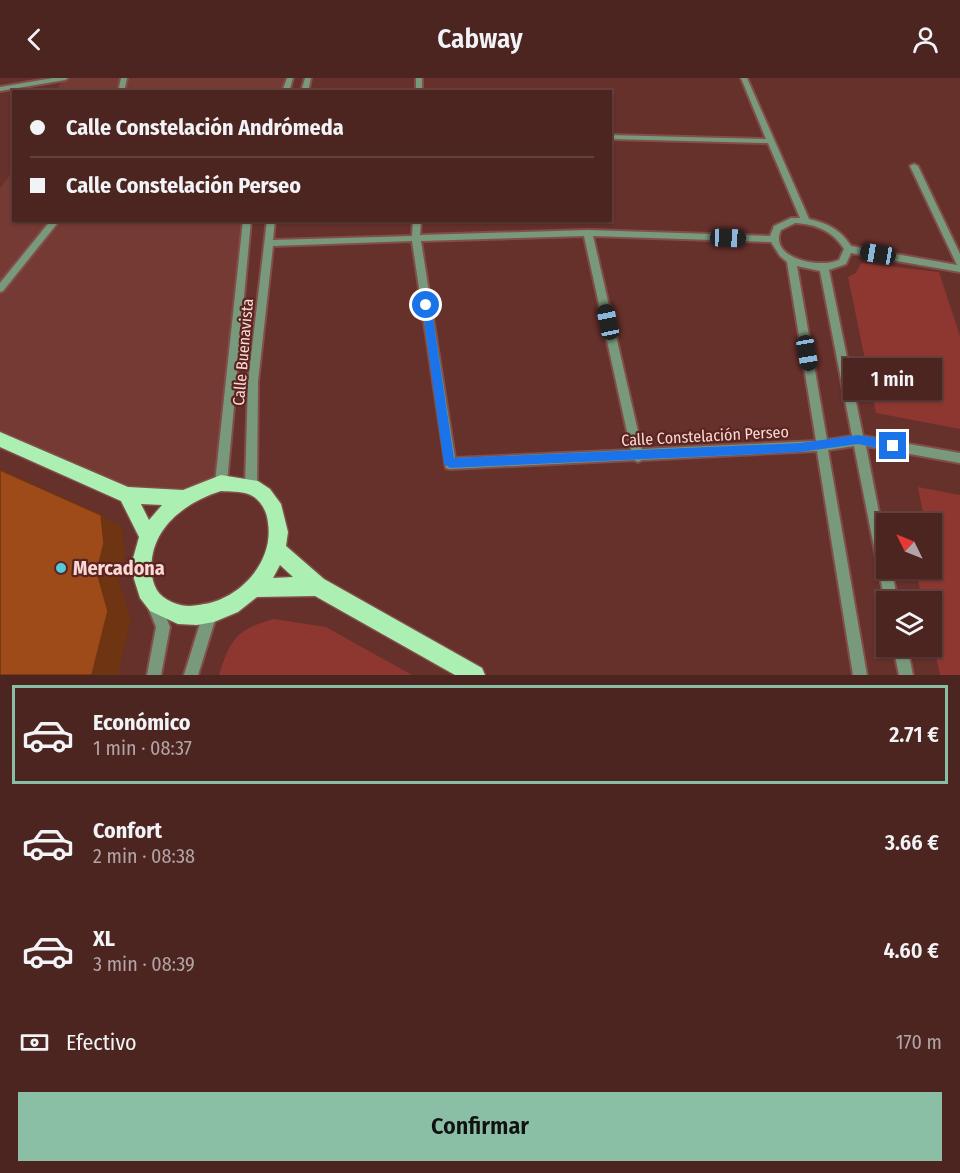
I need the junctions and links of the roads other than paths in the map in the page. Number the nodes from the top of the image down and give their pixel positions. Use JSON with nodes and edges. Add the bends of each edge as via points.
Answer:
{"nodes":[{"id":1,"x":65,"y":78,"type":"edge"},
{"id":2,"x":744,"y":78,"type":"edge"},
{"id":3,"x":0,"y":89,"type":"edge"},
{"id":4,"x":612,"y":137,"type":"edge"},
{"id":5,"x":771,"y":141,"type":"junction"},
{"id":6,"x":914,"y":166,"type":"dead end"},
{"id":7,"x":805,"y":220,"type":"junction"},
{"id":8,"x":54,"y":222,"type":"edge"},
{"id":9,"x":247,"y":222,"type":"edge"},
{"id":10,"x":271,"y":222,"type":"edge"},
{"id":11,"x":417,"y":222,"type":"edge"},
{"id":12,"x":588,"y":233,"type":"junction"},
{"id":13,"x":416,"y":237,"type":"junction"},
{"id":14,"x":774,"y":239,"type":"junction"},
{"id":15,"x":269,"y":243,"type":"junction"},
{"id":16,"x":848,"y":249,"type":"junction"},
{"id":17,"x":791,"y":259,"type":"junction"},
{"id":18,"x":960,"y":263,"type":"edge"},
{"id":19,"x":824,"y":268,"type":"junction"},
{"id":20,"x":960,"y":269,"type":"edge"},
{"id":21,"x":0,"y":289,"type":"edge"},
{"id":22,"x":0,"y":439,"type":"edge"},
{"id":23,"x":858,"y":440,"type":"junction"},
{"id":24,"x":823,"y":446,"type":"junction"},
{"id":25,"x":638,"y":457,"type":"junction"},
{"id":26,"x":960,"y":458,"type":"edge"},
{"id":27,"x":221,"y":483,"type":"junction"},
{"id":28,"x":251,"y":486,"type":"junction"},
{"id":29,"x":127,"y":495,"type":"junction"},
{"id":30,"x":183,"y":498,"type":"junction"},
{"id":31,"x":148,"y":537,"type":"junction"},
{"id":32,"x":277,"y":550,"type":"junction"},
{"id":33,"x":317,"y":586,"type":"junction"},
{"id":34,"x":255,"y":588,"type":"junction"},
{"id":35,"x":889,"y":591,"type":"edge"},
{"id":36,"x":153,"y":602,"type":"junction"},
{"id":37,"x":210,"y":614,"type":"junction"},
{"id":38,"x":902,"y":657,"type":"edge"},
{"id":39,"x":154,"y":675,"type":"edge"},
{"id":40,"x":191,"y":675,"type":"edge"},
{"id":41,"x":475,"y":675,"type":"edge"},
{"id":42,"x":860,"y":675,"type":"edge"},
{"id":43,"x":906,"y":675,"type":"edge"}],
"edges":[{"from":1,"to":3,"type":"street"},
{"from":2,"to":5,"type":"street"},
{"from":4,"to":5,"type":"street"},
{"from":5,"to":7,"type":"street"},
{"from":6,"to":18,"type":"street"},
{"from":7,"to":14,"type":"street","via":[[784,223],[777,228]]},
{"from":7,"to":16,"type":"street","via":[[829,228]]},
{"from":8,"to":21,"type":"street"},
{"from":9,"to":27,"type":"street","name":"Calle Buenavista"},
{"from":10,"to":15,"type":"street","name":"Calle Buenavista"},
{"from":11,"to":13,"type":"street"},
{"from":12,"to":13,"type":"street"},
{"from":12,"to":14,"type":"street"},
{"from":12,"to":25,"type":"street"},
{"from":13,"to":15,"type":"street"},
{"from":13,"to":25,"type":"street","name":"Calle Constelación Perseo","via":[[450,464]]},
{"from":14,"to":17,"type":"street"},
{"from":15,"to":28,"type":"street","name":"Calle Buenavista","via":[[253,382]]},
{"from":16,"to":19,"type":"street","via":[[843,262]]},
{"from":16,"to":20,"type":"street"},
{"from":17,"to":19,"type":"street"},
{"from":17,"to":24,"type":"street"},
{"from":19,"to":23,"type":"street"},
{"from":22,"to":29,"type":"main road"},
{"from":23,"to":24,"type":"street","name":"Calle Constelación Perseo"},
{"from":23,"to":26,"type":"street","name":"Calle Constelación Perseo"},
{"from":23,"to":35,"type":"street"},
{"from":24,"to":25,"type":"street","name":"Calle Constelación Perseo"},
{"from":24,"to":42,"type":"street"},
{"from":27,"to":28,"type":"main road"},
{"from":27,"to":30,"type":"main road"},
{"from":28,"to":32,"type":"main road","via":[[273,505],[279,525]]},
{"from":29,"to":30,"type":"main road"},
{"from":29,"to":31,"type":"main road"},
{"from":30,"to":31,"type":"main road","via":[[163,515]]},
{"from":31,"to":36,"type":"main road","via":[[141,569]]},
{"from":32,"to":33,"type":"main road"},
{"from":32,"to":34,"type":"main road"},
{"from":33,"to":34,"type":"main road"},
{"from":33,"to":41,"type":"main road"},
{"from":34,"to":37,"type":"main road"},
{"from":36,"to":37,"type":"main road","via":[[179,616]]},
{"from":36,"to":39,"type":"street","via":[[163,627]]},
{"from":37,"to":40,"type":"street"},
{"from":38,"to":43,"type":"street"}]}
